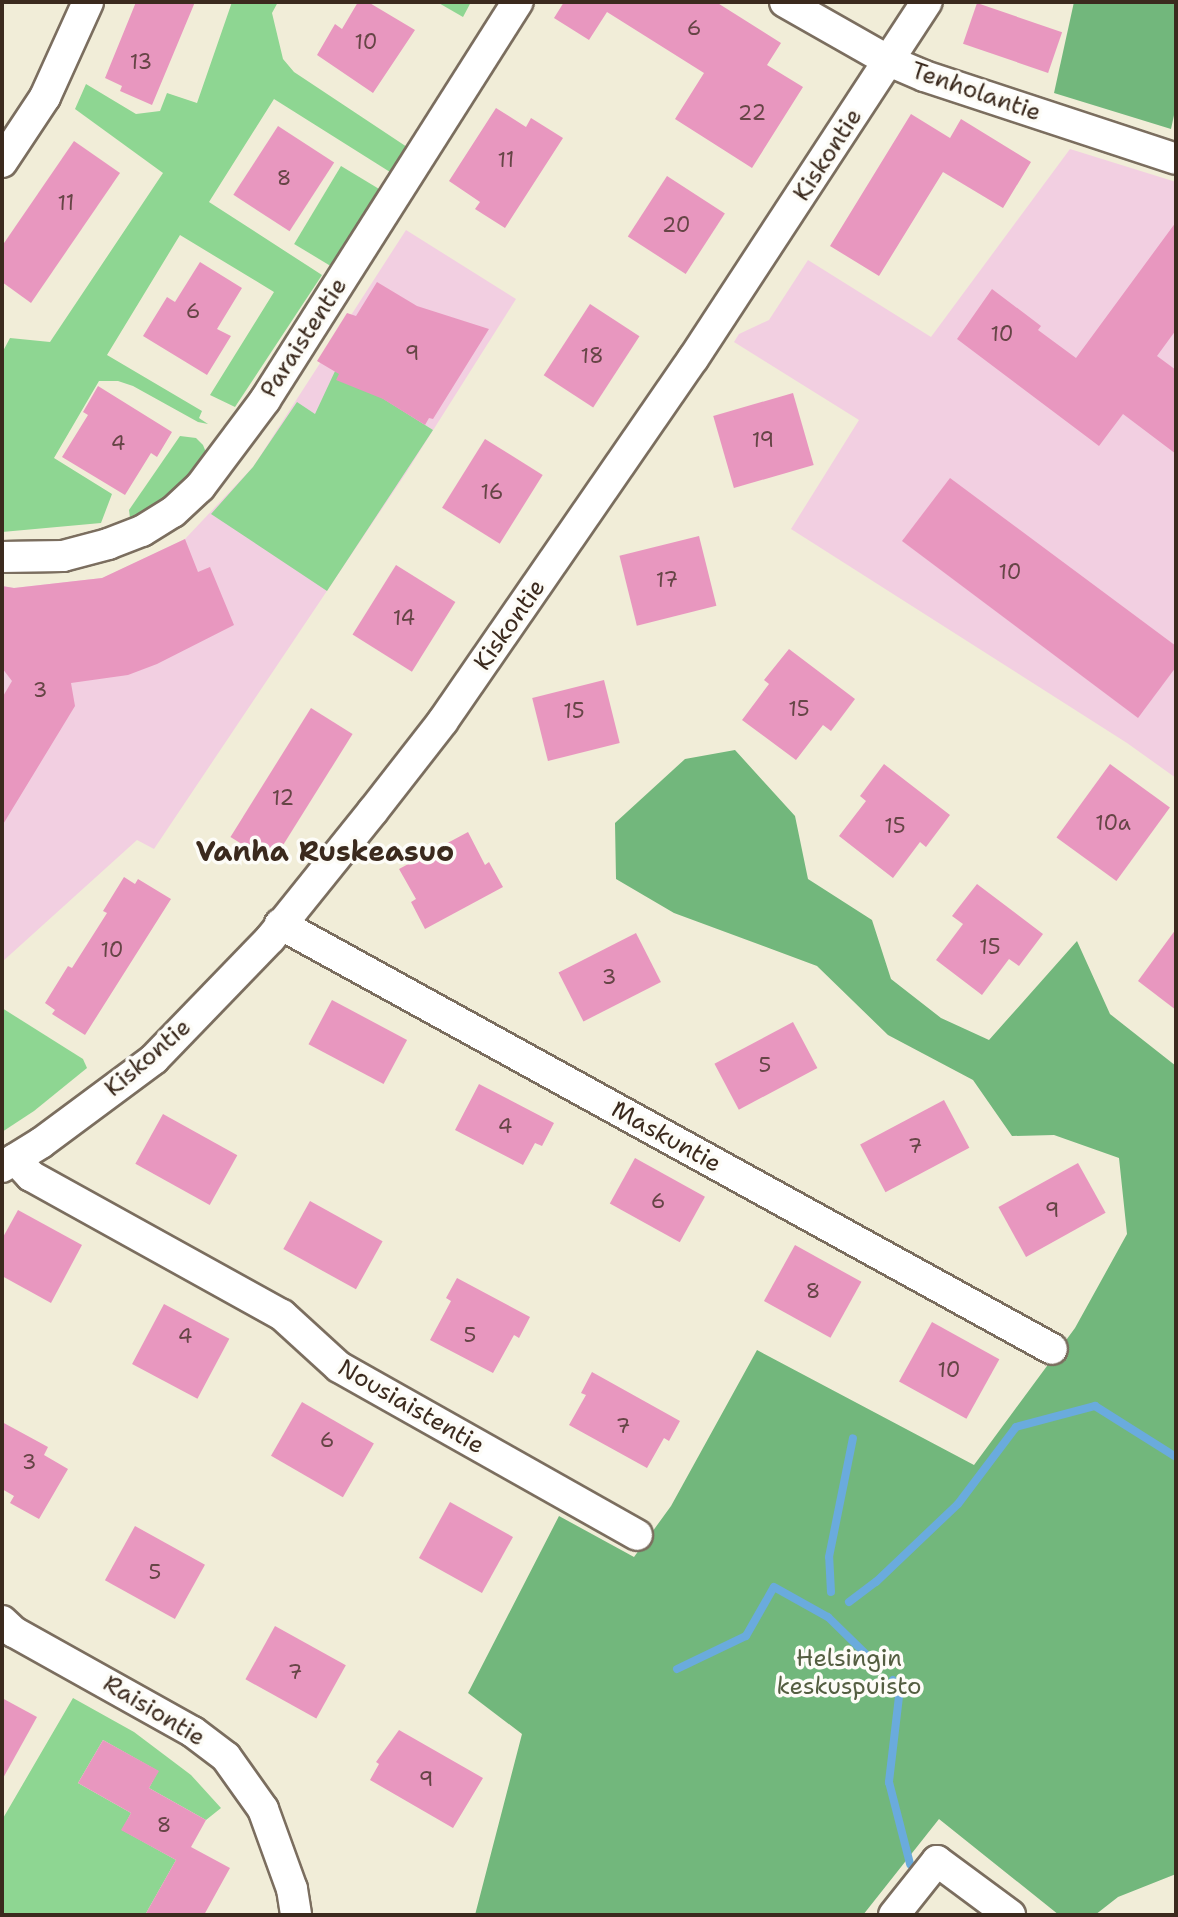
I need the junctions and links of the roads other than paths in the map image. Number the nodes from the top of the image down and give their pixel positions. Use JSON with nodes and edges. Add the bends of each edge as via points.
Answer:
{"nodes":[{"id":1,"x":88,"y":2,"type":"edge"},
{"id":2,"x":518,"y":2,"type":"edge"},
{"id":3,"x":785,"y":2,"type":"edge"},
{"id":4,"x":927,"y":2,"type":"edge"},
{"id":5,"x":889,"y":61,"type":"junction"},
{"id":6,"x":1176,"y":159,"type":"edge"},
{"id":7,"x":2,"y":162,"type":"edge"},
{"id":8,"x":2,"y":556,"type":"edge"},
{"id":9,"x":281,"y":924,"type":"junction"},
{"id":10,"x":8,"y":1163,"type":"edge"},
{"id":11,"x":1052,"y":1349,"type":"dead end"},
{"id":12,"x":637,"y":1535,"type":"dead end"},
{"id":13,"x":2,"y":1621,"type":"edge"},
{"id":14,"x":296,"y":1915,"type":"edge"},
{"id":15,"x":894,"y":1915,"type":"edge"},
{"id":16,"x":1010,"y":1915,"type":"edge"}],
"edges":[{"from":1,"to":7,"type":"street","via":[[45,97]]},
{"from":2,"to":8,"type":"street","name":"Paraistentie","via":[[270,391],[201,487],[173,512],[108,544],[63,556]]},
{"from":3,"to":5,"type":"street","name":"Tenholantie"},
{"from":4,"to":5,"type":"street","name":"Kiskontie"},
{"from":5,"to":6,"type":"street","name":"Tenholantie"},
{"from":5,"to":9,"type":"street","name":"Kiskontie","via":[[693,359],[450,711]]},
{"from":9,"to":10,"type":"street","name":"Kiskontie","via":[[154,1059]]},
{"from":9,"to":11,"type":"street","name":"Maskuntie"},
{"from":10,"to":12,"type":"street","name":"Nousiaistentie","via":[[282,1315],[339,1367]]},
{"from":13,"to":14,"type":"street","name":"Raisiontie","via":[[14,1632],[194,1732],[226,1757],[263,1810],[292,1889]]},
{"from":15,"to":16,"type":"street","via":[[937,1860]]}]}
